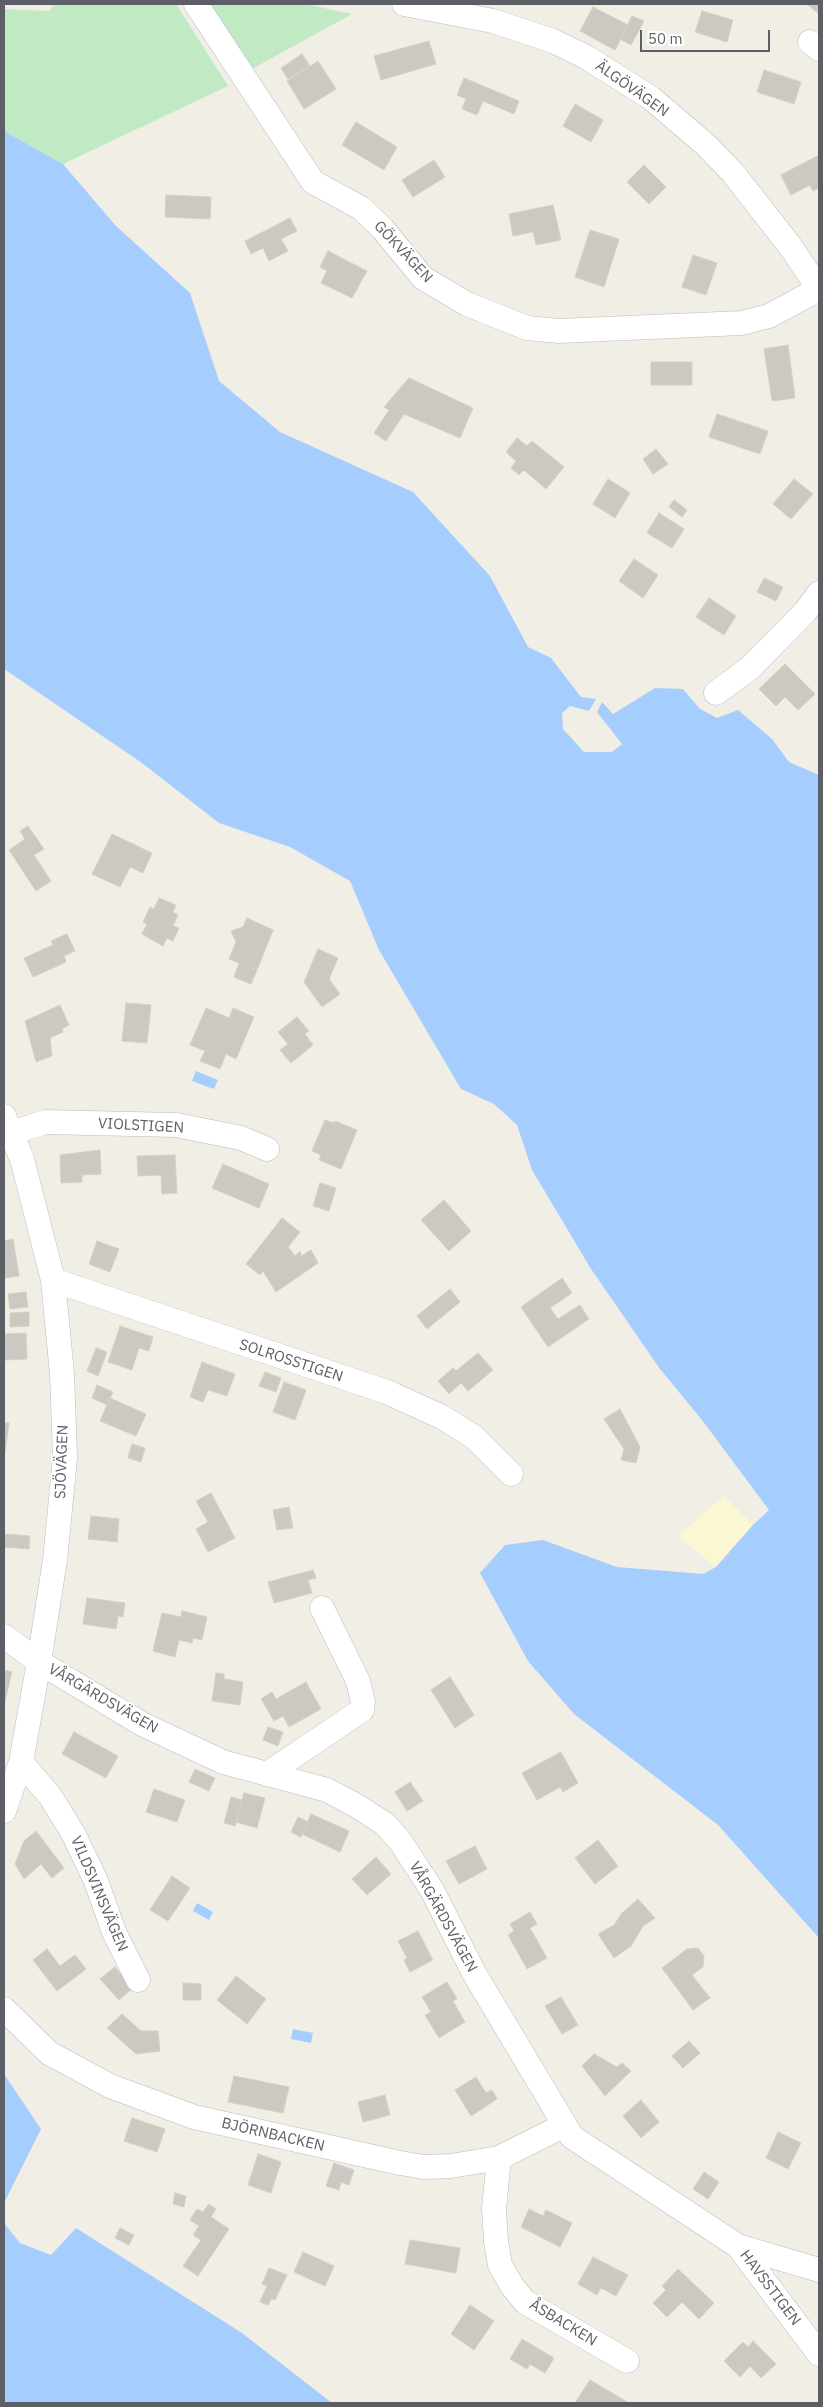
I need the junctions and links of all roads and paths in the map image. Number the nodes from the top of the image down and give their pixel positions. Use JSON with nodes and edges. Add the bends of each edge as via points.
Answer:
{"nodes":[{"id":1,"x":196,"y":4,"type":"edge"},
{"id":2,"x":404,"y":4,"type":"edge"},
{"id":3,"x":819,"y":289,"type":"edge"},
{"id":4,"x":819,"y":593,"type":"edge"},
{"id":5,"x":716,"y":693,"type":"dead end"},
{"id":6,"x":8,"y":1124,"type":"edge"},
{"id":7,"x":267,"y":1149,"type":"dead end"},
{"id":8,"x":53,"y":1280,"type":"junction"},
{"id":9,"x":511,"y":1474,"type":"dead end"},
{"id":10,"x":322,"y":1608,"type":"dead end"},
{"id":11,"x":4,"y":1636,"type":"edge"},
{"id":12,"x":39,"y":1662,"type":"junction"},
{"id":13,"x":21,"y":1762,"type":"junction"},
{"id":14,"x":267,"y":1774,"type":"junction"},
{"id":15,"x":4,"y":1811,"type":"edge"},
{"id":16,"x":138,"y":1980,"type":"dead end"},
{"id":17,"x":4,"y":2009,"type":"edge"},
{"id":18,"x":565,"y":2125,"type":"junction"},
{"id":19,"x":499,"y":2158,"type":"junction"},
{"id":20,"x":738,"y":2246,"type":"junction"},
{"id":21,"x":819,"y":2270,"type":"edge"},
{"id":22,"x":819,"y":2354,"type":"edge"},
{"id":23,"x":627,"y":2361,"type":"dead end"}],
"edges":[{"from":1,"to":3,"type":"street","name":"GÖKVÄGEN","via":[[313,182],[361,208],[423,278],[475,308],[527,328],[559,331],[742,323],[769,316]]},
{"from":2,"to":3,"type":"street","name":"ÄLGÖVÄGEN","via":[[493,21],[554,41],[651,98],[733,173]]},
{"from":4,"to":5,"type":"street","via":[[805,612],[750,668]]},
{"from":6,"to":7,"type":"street","name":"VIOLSTIGEN","via":[[176,1125],[240,1138]]},
{"from":6,"to":8,"type":"street","name":"SJÖVÄGEN","via":[[22,1159]]},
{"from":8,"to":9,"type":"street","name":"SOLROSSTIGEN","via":[[388,1392],[442,1417],[474,1437]]},
{"from":8,"to":12,"type":"street","name":"SJÖVÄGEN","via":[[62,1374],[65,1458],[55,1560]]},
{"from":10,"to":14,"type":"street","via":[[358,1681],[362,1710]]},
{"from":11,"to":12,"type":"street","name":"VÅRGÄRDSVÄGEN"},
{"from":12,"to":13,"type":"street","name":"SJÖVÄGEN"},
{"from":12,"to":14,"type":"street","name":"VÅRGÄRDSVÄGEN","via":[[142,1724],[223,1762]]},
{"from":13,"to":15,"type":"street","name":"SJÖVÄGEN"},
{"from":13,"to":16,"type":"street","name":"VILDSVINSVÄGEN","via":[[50,1796],[73,1833],[96,1881],[114,1932]]},
{"from":14,"to":18,"type":"street","name":"VÅRGÄRDSVÄGEN","via":[[327,1790],[385,1824],[432,1890],[474,1973]]},
{"from":17,"to":19,"type":"street","name":"BJÖRNBACKEN","via":[[49,2053],[110,2086],[194,2117],[424,2167]]},
{"from":18,"to":19,"type":"street","name":"BJÖRNBACKEN"},
{"from":18,"to":20,"type":"street","name":"VÅRGÄRDSVÄGEN","via":[[572,2137]]},
{"from":19,"to":23,"type":"street","name":"ÅSBACKEN","via":[[494,2208],[496,2241],[500,2265],[512,2286],[525,2302]]},
{"from":20,"to":21,"type":"street","name":"VÅRGÄRDSVÄGEN"},
{"from":20,"to":22,"type":"street","name":"HAVSSTIGEN"}]}
